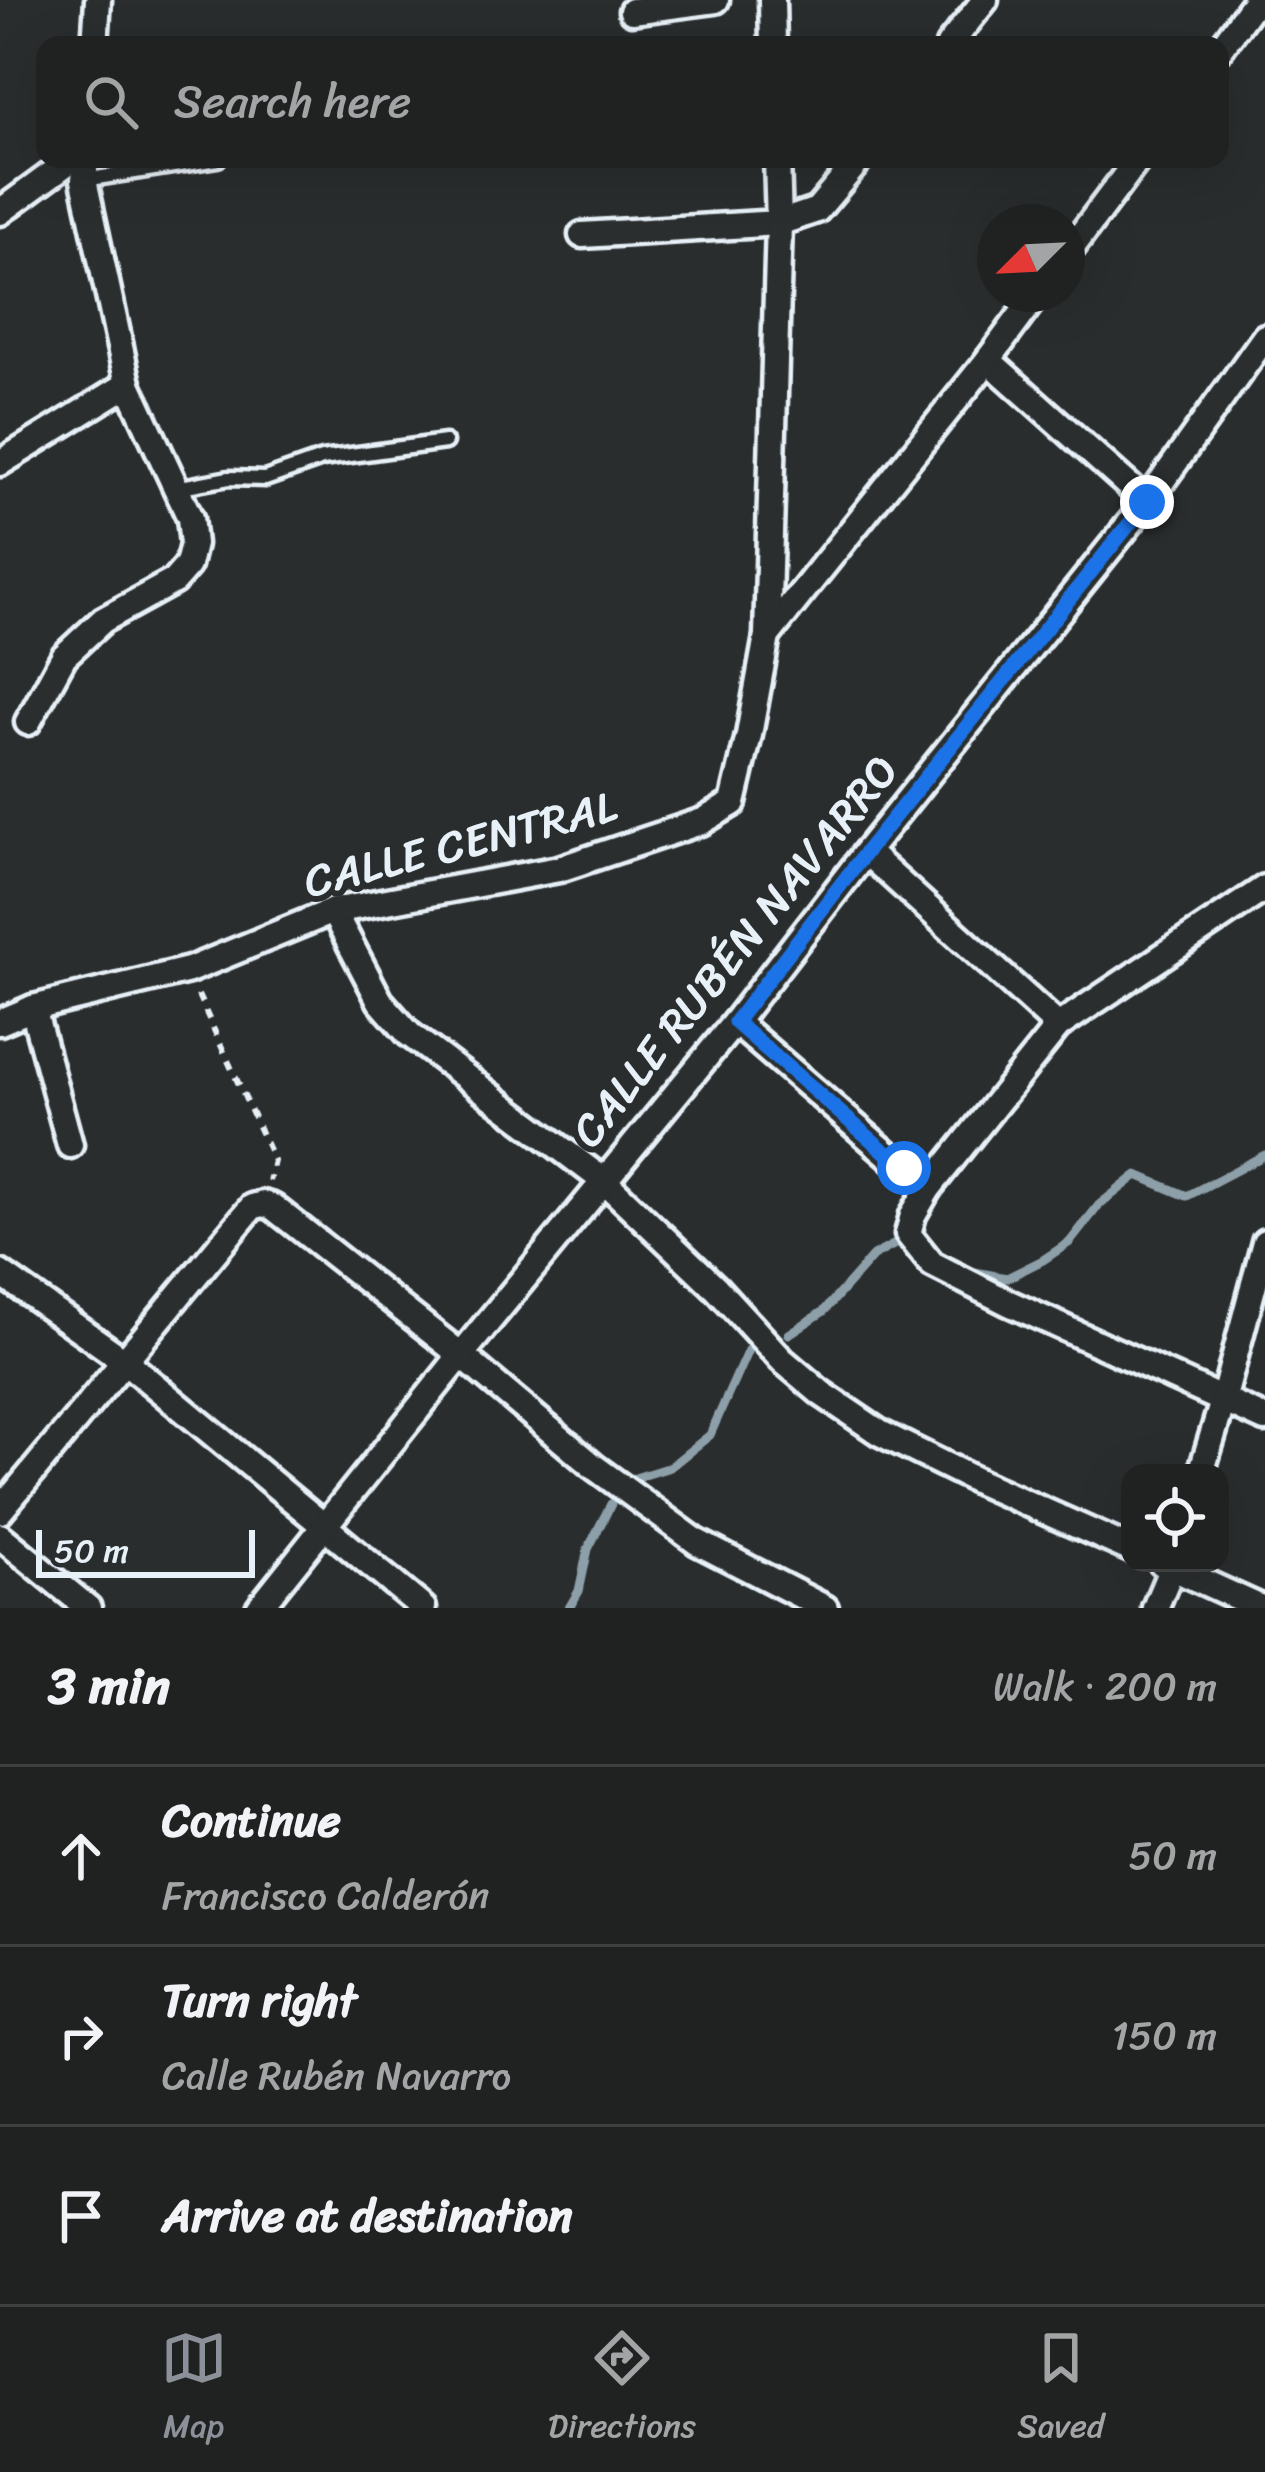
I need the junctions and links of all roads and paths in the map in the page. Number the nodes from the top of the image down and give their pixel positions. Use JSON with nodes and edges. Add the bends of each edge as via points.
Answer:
{"nodes":[{"id":1,"x":98,"y":0,"type":"edge"},
{"id":2,"x":716,"y":0,"type":"edge"},
{"id":3,"x":772,"y":0,"type":"edge"},
{"id":4,"x":1256,"y":0,"type":"edge"},
{"id":5,"x":972,"y":4,"type":"edge"},
{"id":6,"x":632,"y":11,"type":"dead end"},
{"id":7,"x":96,"y":36,"type":"edge"},
{"id":8,"x":773,"y":36,"type":"edge"},
{"id":9,"x":954,"y":36,"type":"edge"},
{"id":10,"x":1229,"y":37,"type":"edge"},
{"id":11,"x":77,"y":168,"type":"edge"},
{"id":12,"x":81,"y":168,"type":"edge"},
{"id":13,"x":777,"y":168,"type":"edge"},
{"id":14,"x":852,"y":168,"type":"edge"},
{"id":15,"x":1131,"y":168,"type":"edge"},
{"id":16,"x":0,"y":212,"type":"edge"},
{"id":17,"x":779,"y":223,"type":"junction"},
{"id":18,"x":1085,"y":230,"type":"edge"},
{"id":19,"x":582,"y":235,"type":"dead end"},
{"id":20,"x":1024,"y":312,"type":"edge"},
{"id":21,"x":1265,"y":337,"type":"edge"},
{"id":22,"x":988,"y":360,"type":"junction"},
{"id":23,"x":128,"y":384,"type":"junction"},
{"id":24,"x":445,"y":442,"type":"dead end"},
{"id":25,"x":0,"y":463,"type":"edge"},
{"id":26,"x":174,"y":488,"type":"junction"},
{"id":27,"x":1147,"y":502,"type":"junction"},
{"id":28,"x":767,"y":636,"type":"junction"},
{"id":29,"x":28,"y":722,"type":"dead end"},
{"id":30,"x":866,"y":852,"type":"junction"},
{"id":31,"x":1265,"y":888,"type":"edge"},
{"id":32,"x":333,"y":911,"type":"junction"},
{"id":33,"x":187,"y":970,"type":"junction"},
{"id":34,"x":33,"y":1008,"type":"junction"},
{"id":35,"x":0,"y":1022,"type":"edge"},
{"id":36,"x":735,"y":1022,"type":"junction"},
{"id":37,"x":1058,"y":1026,"type":"junction"},
{"id":38,"x":70,"y":1145,"type":"dead end"},
{"id":39,"x":604,"y":1181,"type":"junction"},
{"id":40,"x":928,"y":1189,"type":"junction"},
{"id":41,"x":258,"y":1206,"type":"junction"},
{"id":42,"x":1265,"y":1242,"type":"edge"},
{"id":43,"x":0,"y":1274,"type":"edge"},
{"id":44,"x":461,"y":1354,"type":"junction"},
{"id":45,"x":126,"y":1362,"type":"junction"},
{"id":46,"x":1223,"y":1401,"type":"junction"},
{"id":47,"x":1265,"y":1419,"type":"edge"},
{"id":48,"x":1204,"y":1464,"type":"edge"},
{"id":49,"x":0,"y":1511,"type":"edge"},
{"id":50,"x":324,"y":1527,"type":"junction"},
{"id":51,"x":0,"y":1536,"type":"edge"},
{"id":52,"x":1121,"y":1545,"type":"edge"},
{"id":53,"x":1166,"y":1572,"type":"edge"},
{"id":54,"x":1186,"y":1572,"type":"edge"},
{"id":55,"x":88,"y":1608,"type":"edge"},
{"id":56,"x":259,"y":1608,"type":"edge"},
{"id":57,"x":423,"y":1608,"type":"edge"},
{"id":58,"x":825,"y":1608,"type":"edge"},
{"id":59,"x":1155,"y":1608,"type":"edge"},
{"id":60,"x":1261,"y":1608,"type":"edge"}],
"edges":[{"from":1,"to":7,"type":"street"},
{"from":2,"to":6,"type":"street"},
{"from":3,"to":8,"type":"street"},
{"from":4,"to":10,"type":"street"},
{"from":5,"to":9,"type":"street"},
{"from":11,"to":16,"type":"street"},
{"from":12,"to":23,"type":"street"},
{"from":13,"to":17,"type":"street"},
{"from":14,"to":17,"type":"street","via":[[817,210]]},
{"from":15,"to":18,"type":"street"},
{"from":17,"to":19,"type":"street"},
{"from":17,"to":28,"type":"street"},
{"from":20,"to":22,"type":"street"},
{"from":21,"to":27,"type":"street","name":"CALLE RUBÉN NAVARRO"},
{"from":22,"to":27,"type":"street"},
{"from":22,"to":28,"type":"street"},
{"from":23,"to":25,"type":"street"},
{"from":23,"to":26,"type":"street"},
{"from":24,"to":26,"type":"lane","via":[[322,459],[266,479]]},
{"from":26,"to":29,"type":"street","via":[[190,518],[188,565],[64,656]]},
{"from":27,"to":30,"type":"street","name":"CALLE RUBÉN NAVARRO"},
{"from":28,"to":32,"type":"street","name":"CALLE CENTRAL","via":[[733,803],[703,821],[560,868]]},
{"from":30,"to":36,"type":"street","name":"CALLE RUBÉN NAVARRO"},
{"from":30,"to":37,"type":"street"},
{"from":31,"to":37,"type":"street"},
{"from":32,"to":33,"type":"street","name":"CALLE CENTRAL"},
{"from":32,"to":39,"type":"street","via":[[380,1001],[409,1034]]},
{"from":33,"to":34,"type":"street","name":"CALLE CENTRAL"},
{"from":33,"to":41,"type":"path","via":[[274,1161]]},
{"from":34,"to":35,"type":"street","name":"CALLE CENTRAL"},
{"from":34,"to":38,"type":"street"},
{"from":36,"to":39,"type":"street","name":"CALLE RUBÉN NAVARRO"},
{"from":36,"to":40,"type":"street"},
{"from":37,"to":40,"type":"street"},
{"from":39,"to":44,"type":"street","name":"CALLE RUBÉN NAVARRO"},
{"from":39,"to":52,"type":"street","via":[[820,1393],[880,1433]]},
{"from":40,"to":46,"type":"street","via":[[908,1234],[932,1264]]},
{"from":41,"to":44,"type":"street","via":[[274,1207]]},
{"from":41,"to":45,"type":"street"},
{"from":42,"to":46,"type":"street"},
{"from":43,"to":45,"type":"street"},
{"from":44,"to":50,"type":"street","name":"CALLE RUBÉN NAVARRO"},
{"from":44,"to":58,"type":"street","via":[[697,1542]]},
{"from":45,"to":49,"type":"street"},
{"from":45,"to":50,"type":"street"},
{"from":46,"to":47,"type":"street"},
{"from":46,"to":48,"type":"street"},
{"from":50,"to":56,"type":"street","name":"CALLE RUBÉN NAVARRO"},
{"from":50,"to":57,"type":"street"},
{"from":51,"to":55,"type":"street"},
{"from":53,"to":59,"type":"street"},
{"from":54,"to":60,"type":"street"}]}
